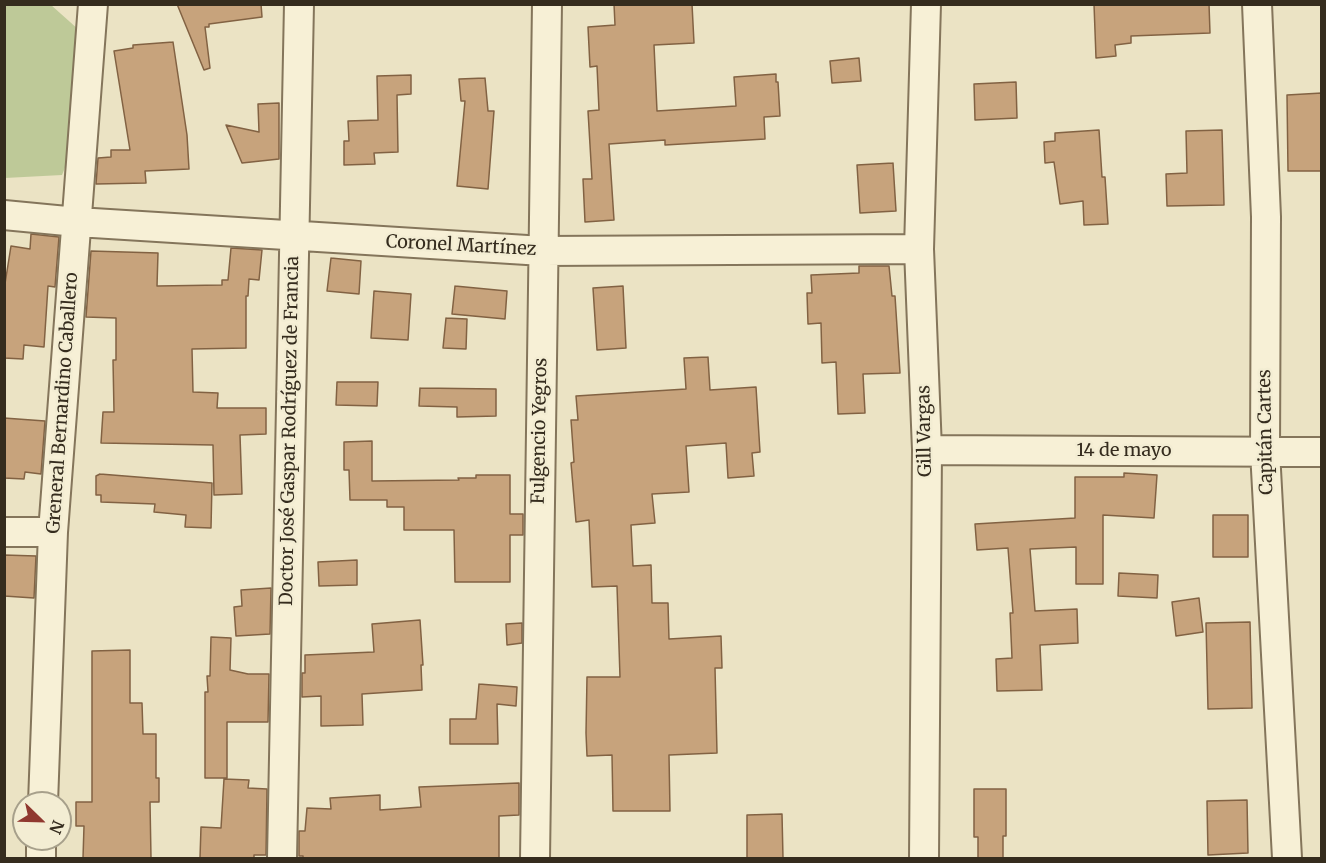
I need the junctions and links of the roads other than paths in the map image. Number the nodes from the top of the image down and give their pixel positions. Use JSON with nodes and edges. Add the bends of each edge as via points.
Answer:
{"nodes":[{"id":1,"x":93,"y":4,"type":"edge"},
{"id":2,"x":299,"y":4,"type":"edge"},
{"id":3,"x":547,"y":4,"type":"edge"},
{"id":4,"x":926,"y":4,"type":"edge"},
{"id":5,"x":1257,"y":4,"type":"edge"},
{"id":6,"x":4,"y":214,"type":"edge"},
{"id":7,"x":77,"y":222,"type":"junction"},
{"id":8,"x":294,"y":236,"type":"junction"},
{"id":9,"x":919,"y":249,"type":"junction"},
{"id":10,"x":543,"y":251,"type":"junction"},
{"id":11,"x":927,"y":450,"type":"junction"},
{"id":12,"x":1265,"y":451,"type":"junction"},
{"id":13,"x":1322,"y":452,"type":"edge"},
{"id":14,"x":4,"y":532,"type":"edge"},
{"id":15,"x":53,"y":532,"type":"junction"},
{"id":16,"x":43,"y":791,"type":"edge"},
{"id":17,"x":282,"y":858,"type":"edge"},
{"id":18,"x":535,"y":858,"type":"edge"},
{"id":19,"x":924,"y":858,"type":"edge"},
{"id":20,"x":1287,"y":858,"type":"edge"}],
"edges":[{"from":1,"to":7,"type":"street","name":"Greneral Bernardino Caballero"},
{"from":2,"to":8,"type":"street","name":"Doctor José Gaspar Rodríguez de Francia"},
{"from":3,"to":10,"type":"street","name":"Fulgencio Yegros"},
{"from":4,"to":9,"type":"street","name":"Gill Vargas"},
{"from":5,"to":12,"type":"street","name":"Capitán Cartes","via":[[1266,217]]},
{"from":6,"to":7,"type":"street","name":"Coronel Martínez"},
{"from":7,"to":8,"type":"street","name":"Coronel Martínez"},
{"from":7,"to":15,"type":"street","name":"Greneral Bernardino Caballero"},
{"from":8,"to":10,"type":"street","name":"Coronel Martínez"},
{"from":8,"to":17,"type":"street","name":"Doctor José Gaspar Rodríguez de Francia"},
{"from":9,"to":10,"type":"street","name":"Coronel Martínez"},
{"from":9,"to":11,"type":"street","name":"Gill Vargas"},
{"from":10,"to":18,"type":"street","name":"Fulgencio Yegros"},
{"from":11,"to":12,"type":"street","name":"14 de mayo"},
{"from":11,"to":19,"type":"street","name":"Gill Vargas"},
{"from":12,"to":13,"type":"street","name":"14 de mayo"},
{"from":12,"to":20,"type":"street","name":"Capitán Cartes"},
{"from":14,"to":15,"type":"street"},
{"from":15,"to":16,"type":"street","name":"Greneral Bernardino Caballero"}]}
